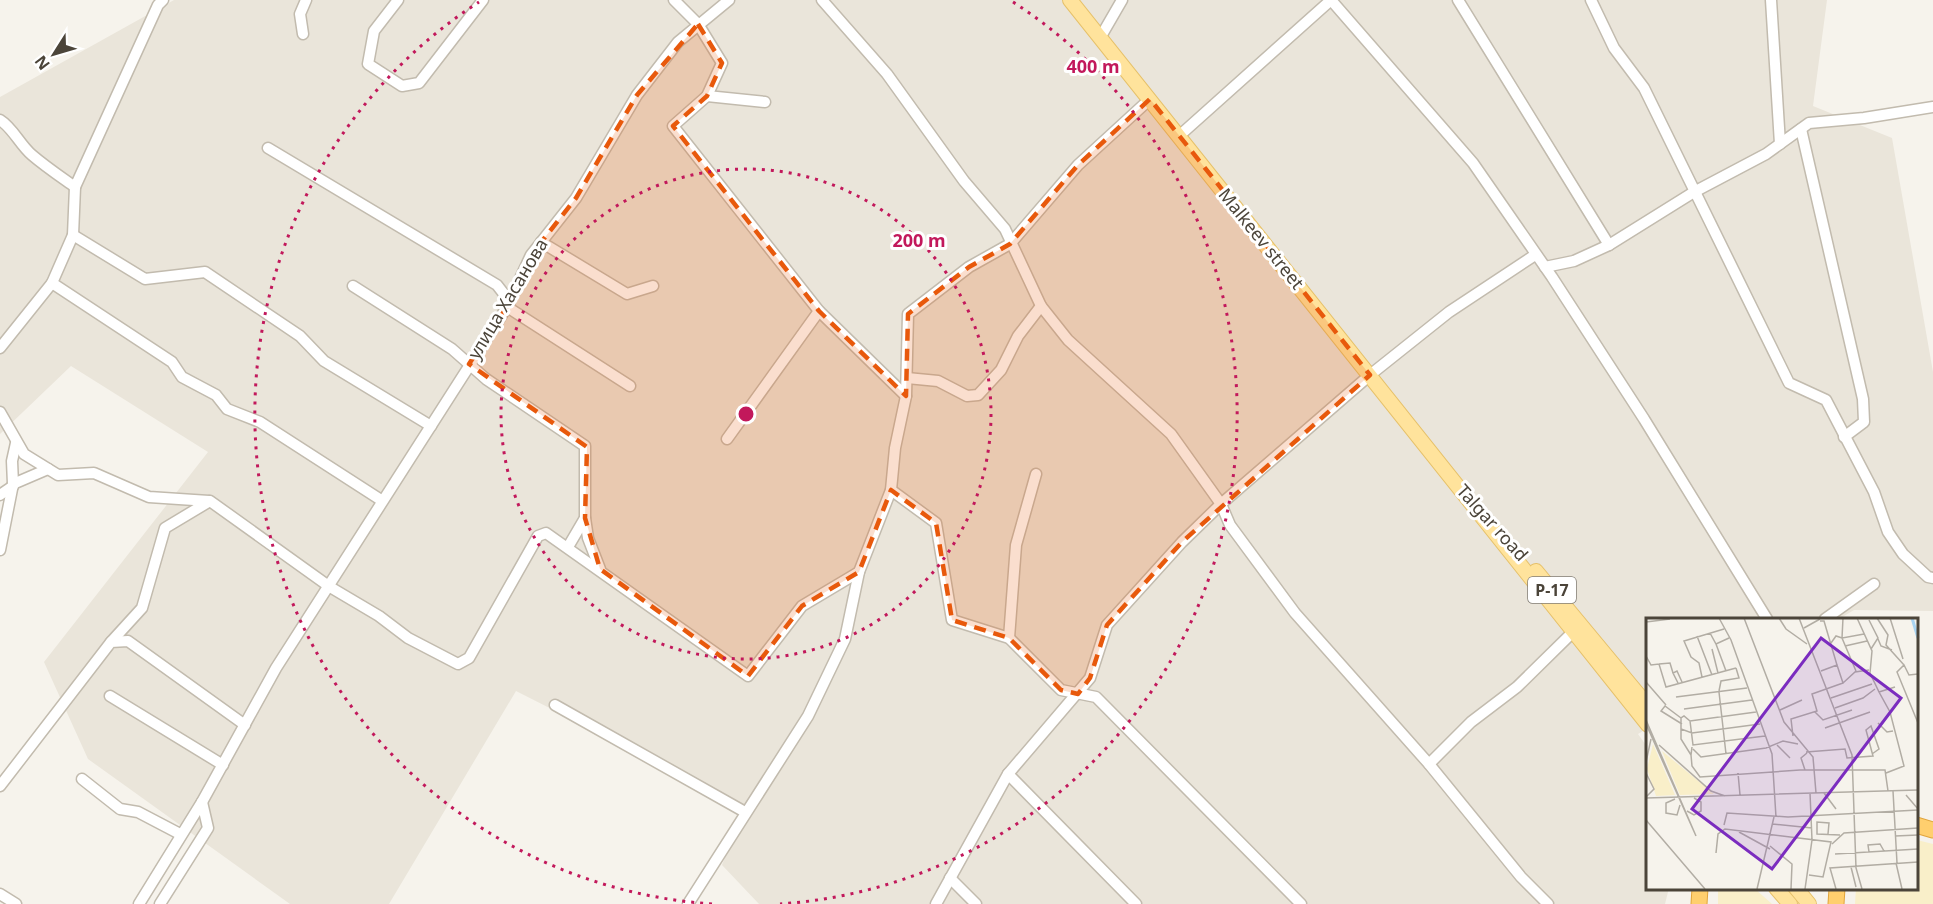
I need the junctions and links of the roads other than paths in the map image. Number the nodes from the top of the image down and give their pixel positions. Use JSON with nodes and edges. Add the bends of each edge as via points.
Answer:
{"nodes":[{"id":1,"x":163,"y":0,"type":"edge"},
{"id":2,"x":306,"y":0,"type":"edge"},
{"id":3,"x":398,"y":0,"type":"edge"},
{"id":4,"x":483,"y":0,"type":"edge"},
{"id":5,"x":674,"y":0,"type":"edge"},
{"id":6,"x":729,"y":0,"type":"edge"},
{"id":7,"x":822,"y":0,"type":"edge"},
{"id":8,"x":1070,"y":0,"type":"edge"},
{"id":9,"x":1122,"y":0,"type":"edge"},
{"id":10,"x":1331,"y":0,"type":"edge"},
{"id":11,"x":1458,"y":0,"type":"edge"},
{"id":12,"x":1591,"y":0,"type":"edge"},
{"id":13,"x":1772,"y":0,"type":"edge"},
{"id":14,"x":698,"y":24,"type":"junction"},
{"id":15,"x":303,"y":34,"type":"dead end"},
{"id":16,"x":1100,"y":38,"type":"junction"},
{"id":17,"x":708,"y":96,"type":"junction"},
{"id":18,"x":1150,"y":99,"type":"junction"},
{"id":19,"x":765,"y":102,"type":"dead end"},
{"id":20,"x":1933,"y":107,"type":"edge"},
{"id":21,"x":0,"y":120,"type":"edge"},
{"id":22,"x":1801,"y":129,"type":"junction"},
{"id":23,"x":1179,"y":136,"type":"junction"},
{"id":24,"x":1780,"y":144,"type":"junction"},
{"id":25,"x":268,"y":148,"type":"dead end"},
{"id":26,"x":75,"y":187,"type":"junction"},
{"id":27,"x":1694,"y":192,"type":"junction"},
{"id":28,"x":73,"y":235,"type":"junction"},
{"id":29,"x":542,"y":242,"type":"junction"},
{"id":30,"x":1010,"y":244,"type":"junction"},
{"id":31,"x":1610,"y":245,"type":"junction"},
{"id":32,"x":1535,"y":255,"type":"junction"},
{"id":33,"x":1545,"y":267,"type":"junction"},
{"id":34,"x":52,"y":283,"type":"junction"},
{"id":35,"x":353,"y":286,"type":"dead end"},
{"id":36,"x":653,"y":286,"type":"dead end"},
{"id":37,"x":1041,"y":306,"type":"junction"},
{"id":38,"x":507,"y":307,"type":"junction"},
{"id":39,"x":819,"y":311,"type":"junction"},
{"id":40,"x":0,"y":348,"type":"edge"},
{"id":41,"x":469,"y":364,"type":"junction"},
{"id":42,"x":1370,"y":375,"type":"junction"},
{"id":43,"x":907,"y":378,"type":"junction"},
{"id":44,"x":630,"y":386,"type":"dead end"},
{"id":45,"x":906,"y":396,"type":"junction"},
{"id":46,"x":0,"y":412,"type":"edge"},
{"id":47,"x":431,"y":426,"type":"junction"},
{"id":48,"x":1844,"y":437,"type":"junction"},
{"id":49,"x":727,"y":439,"type":"dead end"},
{"id":50,"x":16,"y":442,"type":"junction"},
{"id":51,"x":48,"y":469,"type":"junction"},
{"id":52,"x":1036,"y":474,"type":"dead end"},
{"id":53,"x":1452,"y":478,"type":"junction"},
{"id":54,"x":13,"y":485,"type":"junction"},
{"id":55,"x":891,"y":490,"type":"junction"},
{"id":56,"x":0,"y":495,"type":"edge"},
{"id":57,"x":381,"y":500,"type":"junction"},
{"id":58,"x":210,"y":501,"type":"junction"},
{"id":59,"x":1221,"y":504,"type":"junction"},
{"id":60,"x":585,"y":519,"type":"junction"},
{"id":61,"x":568,"y":547,"type":"junction"},
{"id":62,"x":0,"y":550,"type":"edge"},
{"id":63,"x":600,"y":569,"type":"junction"},
{"id":64,"x":859,"y":572,"type":"junction"},
{"id":65,"x":1933,"y":578,"type":"edge"},
{"id":66,"x":1874,"y":584,"type":"dead end"},
{"id":67,"x":330,"y":587,"type":"junction"},
{"id":68,"x":1766,"y":618,"type":"edge"},
{"id":69,"x":1826,"y":618,"type":"edge"},
{"id":70,"x":1573,"y":632,"type":"junction"},
{"id":71,"x":1009,"y":638,"type":"junction"},
{"id":72,"x":111,"y":642,"type":"junction"},
{"id":73,"x":1090,"y":678,"type":"junction"},
{"id":74,"x":1061,"y":690,"type":"junction"},
{"id":75,"x":1078,"y":694,"type":"junction"},
{"id":76,"x":111,"y":696,"type":"dead end"},
{"id":77,"x":1096,"y":697,"type":"junction"},
{"id":78,"x":1646,"y":704,"type":"edge"},
{"id":79,"x":555,"y":705,"type":"dead end"},
{"id":80,"x":1063,"y":711,"type":"junction"},
{"id":81,"x":1646,"y":722,"type":"edge"},
{"id":82,"x":245,"y":725,"type":"junction"},
{"id":83,"x":1429,"y":764,"type":"junction"},
{"id":84,"x":223,"y":765,"type":"junction"},
{"id":85,"x":1008,"y":774,"type":"junction"},
{"id":86,"x":82,"y":779,"type":"dead end"},
{"id":87,"x":0,"y":786,"type":"edge"},
{"id":88,"x":202,"y":802,"type":"junction"},
{"id":89,"x":745,"y":812,"type":"junction"},
{"id":90,"x":1918,"y":825,"type":"edge"},
{"id":91,"x":1933,"y":830,"type":"edge"},
{"id":92,"x":180,"y":834,"type":"junction"},
{"id":93,"x":950,"y":878,"type":"junction"},
{"id":94,"x":1700,"y":889,"type":"edge"},
{"id":95,"x":1777,"y":889,"type":"edge"},
{"id":96,"x":1797,"y":889,"type":"edge"},
{"id":97,"x":1838,"y":889,"type":"edge"},
{"id":98,"x":0,"y":894,"type":"edge"},
{"id":99,"x":16,"y":904,"type":"edge"},
{"id":100,"x":139,"y":904,"type":"edge"},
{"id":101,"x":160,"y":904,"type":"edge"},
{"id":102,"x":688,"y":904,"type":"edge"},
{"id":103,"x":936,"y":904,"type":"edge"},
{"id":104,"x":976,"y":904,"type":"edge"},
{"id":105,"x":1136,"y":904,"type":"edge"},
{"id":106,"x":1301,"y":904,"type":"edge"},
{"id":107,"x":1548,"y":904,"type":"edge"},
{"id":108,"x":1699,"y":904,"type":"edge"},
{"id":109,"x":1790,"y":904,"type":"edge"},
{"id":110,"x":1809,"y":904,"type":"edge"},
{"id":111,"x":1836,"y":904,"type":"edge"}],
"edges":[{"from":1,"to":26,"type":"street"},
{"from":2,"to":15,"type":"street","via":[[300,14]]},
{"from":3,"to":4,"type":"street","via":[[374,31],[368,64],[402,86],[419,83]]},
{"from":5,"to":14,"type":"street"},
{"from":6,"to":14,"type":"street","name":"улица Хасанова"},
{"from":7,"to":30,"type":"street","via":[[887,74],[964,181],[1005,229]]},
{"from":8,"to":16,"type":"main road","name":"Malkeev street"},
{"from":9,"to":16,"type":"street"},
{"from":10,"to":23,"type":"street"},
{"from":10,"to":32,"type":"street","via":[[1473,164]]},
{"from":11,"to":31,"type":"street"},
{"from":12,"to":27,"type":"street","via":[[1614,48],[1644,88]]},
{"from":13,"to":24,"type":"street"},
{"from":14,"to":17,"type":"street","via":[[722,63]]},
{"from":14,"to":29,"type":"street","name":"улица Хасанова","via":[[678,42],[637,94],[576,198]]},
{"from":16,"to":18,"type":"main road","name":"Malkeev street"},
{"from":17,"to":19,"type":"street"},
{"from":17,"to":39,"type":"street","via":[[673,126]]},
{"from":18,"to":23,"type":"main road","name":"Malkeev street"},
{"from":18,"to":30,"type":"street","via":[[1077,165]]},
{"from":20,"to":22,"type":"street","via":[[1809,123]]},
{"from":21,"to":26,"type":"street","via":[[32,155]]},
{"from":22,"to":24,"type":"street"},
{"from":22,"to":48,"type":"street","via":[[1863,399],[1864,422]]},
{"from":23,"to":42,"type":"main road","name":"Malkeev street"},
{"from":24,"to":27,"type":"street"},
{"from":25,"to":38,"type":"street","via":[[497,285]]},
{"from":26,"to":28,"type":"street"},
{"from":27,"to":31,"type":"street"},
{"from":27,"to":48,"type":"street","via":[[1789,383],[1826,400]]},
{"from":28,"to":34,"type":"street"},
{"from":28,"to":47,"type":"street","via":[[145,279],[205,272],[300,336],[324,361]]},
{"from":29,"to":36,"type":"street","via":[[627,294]]},
{"from":29,"to":38,"type":"street","name":"улица Хасанова","via":[[531,255]]},
{"from":30,"to":37,"type":"street"},
{"from":30,"to":43,"type":"street","via":[[969,267],[908,314]]},
{"from":31,"to":33,"type":"street","via":[[1574,261]]},
{"from":32,"to":33,"type":"street"},
{"from":32,"to":42,"type":"street","via":[[1449,312]]},
{"from":33,"to":68,"type":"street"},
{"from":34,"to":40,"type":"street"},
{"from":34,"to":57,"type":"street","via":[[172,362],[182,377],[216,396],[227,409],[260,422]]},
{"from":35,"to":41,"type":"street"},
{"from":37,"to":43,"type":"street","via":[[1018,336],[1001,370],[978,395],[967,396],[938,381]]},
{"from":37,"to":59,"type":"street","via":[[1068,340],[1171,434]]},
{"from":38,"to":41,"type":"street","name":"улица Хасанова"},
{"from":38,"to":44,"type":"street"},
{"from":39,"to":45,"type":"street"},
{"from":39,"to":49,"type":"street"},
{"from":41,"to":47,"type":"street","name":"улица Хасанова"},
{"from":41,"to":60,"type":"street","via":[[585,446]]},
{"from":42,"to":53,"type":"main road","name":"Malkeev street"},
{"from":42,"to":59,"type":"street"},
{"from":43,"to":45,"type":"street"},
{"from":45,"to":55,"type":"street"},
{"from":46,"to":50,"type":"street"},
{"from":47,"to":57,"type":"street","name":"улица Хасанова"},
{"from":48,"to":65,"type":"street","via":[[1874,492],[1888,532],[1903,554]]},
{"from":50,"to":51,"type":"street","via":[[24,454]]},
{"from":50,"to":54,"type":"street"},
{"from":51,"to":54,"type":"street"},
{"from":51,"to":58,"type":"street","via":[[58,476],[94,472],[149,497]]},
{"from":52,"to":71,"type":"street","via":[[1016,545]]},
{"from":53,"to":70,"type":"main road"},
{"from":53,"to":78,"type":"main road","name":"Talgar road","number":"P-17","via":[[1558,596]]},
{"from":54,"to":56,"type":"street"},
{"from":54,"to":62,"type":"street"},
{"from":55,"to":64,"type":"street"},
{"from":55,"to":71,"type":"street","via":[[936,523],[952,620]]},
{"from":57,"to":67,"type":"street","name":"улица Хасанова"},
{"from":58,"to":67,"type":"street"},
{"from":58,"to":72,"type":"street","via":[[165,528],[142,608]]},
{"from":59,"to":73,"type":"street","via":[[1107,625]]},
{"from":59,"to":83,"type":"street","via":[[1230,525],[1295,613]]},
{"from":60,"to":61,"type":"street"},
{"from":60,"to":63,"type":"street"},
{"from":61,"to":63,"type":"street"},
{"from":61,"to":67,"type":"street","via":[[546,533],[538,536],[469,658],[458,664],[408,638]]},
{"from":63,"to":64,"type":"street","via":[[748,676],[802,606]]},
{"from":64,"to":89,"type":"street","via":[[845,639],[808,716]]},
{"from":66,"to":69,"type":"street"},
{"from":67,"to":82,"type":"street","name":"улица Хасанова","via":[[276,668]]},
{"from":70,"to":81,"type":"main road"},
{"from":70,"to":83,"type":"street"},
{"from":71,"to":74,"type":"street"},
{"from":72,"to":82,"type":"street","via":[[128,641]]},
{"from":72,"to":87,"type":"street"},
{"from":73,"to":75,"type":"street"},
{"from":73,"to":77,"type":"street"},
{"from":74,"to":75,"type":"street"},
{"from":74,"to":80,"type":"street"},
{"from":75,"to":77,"type":"street"},
{"from":75,"to":80,"type":"street"},
{"from":76,"to":84,"type":"street"},
{"from":77,"to":106,"type":"street"},
{"from":79,"to":89,"type":"street"},
{"from":80,"to":85,"type":"street"},
{"from":82,"to":84,"type":"street","name":"улица Хасанова"},
{"from":83,"to":107,"type":"street","via":[[1521,877]]},
{"from":84,"to":88,"type":"street","name":"улица Хасанова"},
{"from":85,"to":93,"type":"street"},
{"from":85,"to":105,"type":"street"},
{"from":86,"to":92,"type":"street","via":[[120,809],[138,812]]},
{"from":88,"to":92,"type":"street","name":"улица Хасанова"},
{"from":88,"to":101,"type":"street","via":[[208,828]]},
{"from":89,"to":102,"type":"street"},
{"from":90,"to":91,"type":"highway"},
{"from":92,"to":100,"type":"street","name":"улица Хасанова"},
{"from":93,"to":103,"type":"street"},
{"from":93,"to":104,"type":"street"},
{"from":94,"to":108,"type":"highway"},
{"from":95,"to":109,"type":"main road"},
{"from":96,"to":110,"type":"main road"},
{"from":97,"to":111,"type":"highway"},
{"from":98,"to":99,"type":"street"}]}
